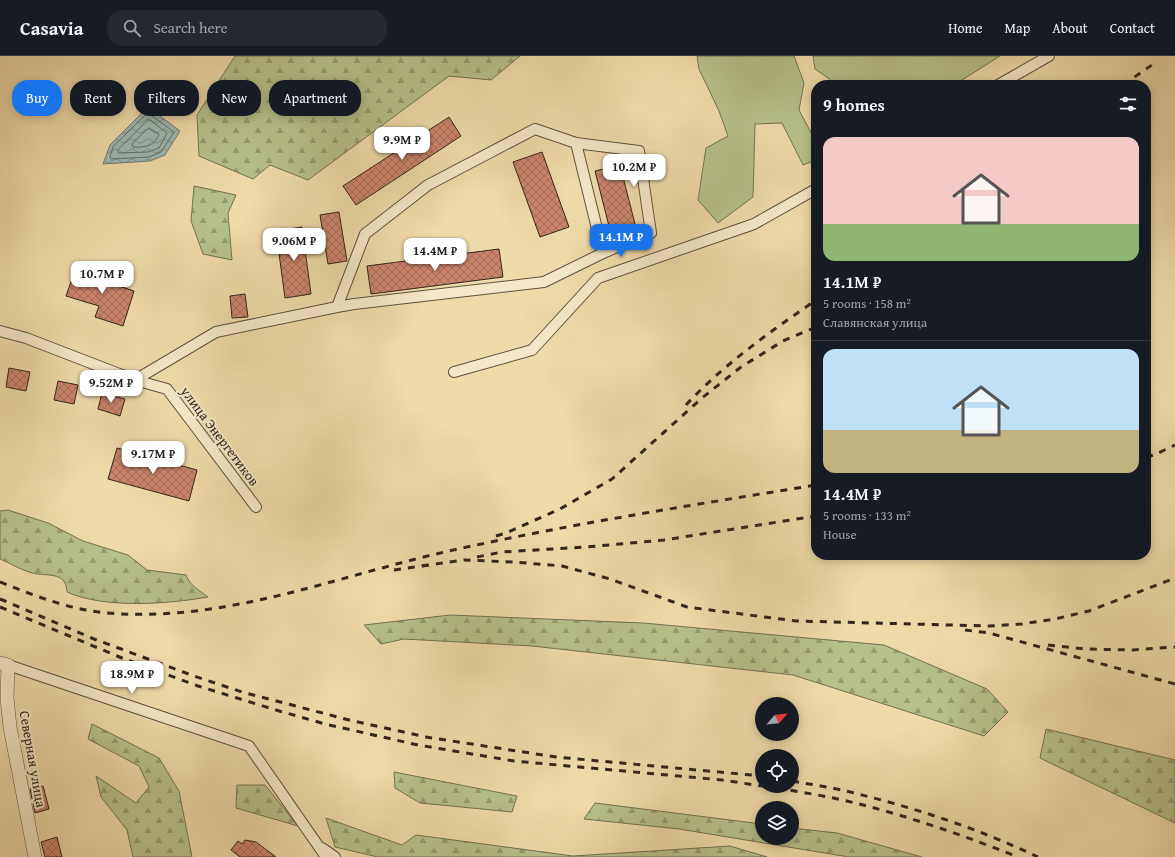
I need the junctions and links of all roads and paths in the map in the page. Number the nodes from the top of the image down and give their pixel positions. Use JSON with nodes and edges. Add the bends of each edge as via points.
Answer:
{"nodes":[{"id":1,"x":1049,"y":56,"type":"edge"},
{"id":2,"x":1007,"y":80,"type":"edge"},
{"id":3,"x":576,"y":143,"type":"junction"},
{"id":4,"x":811,"y":192,"type":"edge"},
{"id":5,"x":603,"y":253,"type":"junction"},
{"id":6,"x":337,"y":307,"type":"junction"},
{"id":7,"x":0,"y":331,"type":"edge"},
{"id":8,"x":454,"y":372,"type":"dead end"},
{"id":9,"x":134,"y":380,"type":"junction"},
{"id":10,"x":256,"y":507,"type":"dead end"},
{"id":11,"x":4,"y":664,"type":"edge"},
{"id":12,"x":319,"y":846,"type":"junction"},
{"id":13,"x":35,"y":857,"type":"edge"},
{"id":14,"x":326,"y":857,"type":"edge"},
{"id":15,"x":335,"y":857,"type":"edge"}],
"edges":[{"from":1,"to":2,"type":"street"},
{"from":3,"to":5,"type":"street"},
{"from":3,"to":5,"type":"street","via":[[639,151],[651,233]]},
{"from":3,"to":6,"type":"street","via":[[535,129],[428,184],[365,234]]},
{"from":4,"to":8,"type":"street","via":[[754,224],[598,278],[532,350]]},
{"from":5,"to":6,"type":"street","via":[[544,282]]},
{"from":6,"to":9,"type":"street","via":[[216,332]]},
{"from":7,"to":9,"type":"street","name":"улица Энергетиков","via":[[26,338]]},
{"from":9,"to":10,"type":"street","name":"улица Энергетиков","via":[[167,389]]},
{"from":11,"to":12,"type":"street","via":[[249,746]]},
{"from":11,"to":13,"type":"street","name":"Северная улица","via":[[10,727]]},
{"from":12,"to":14,"type":"street"},
{"from":12,"to":15,"type":"street"}]}
